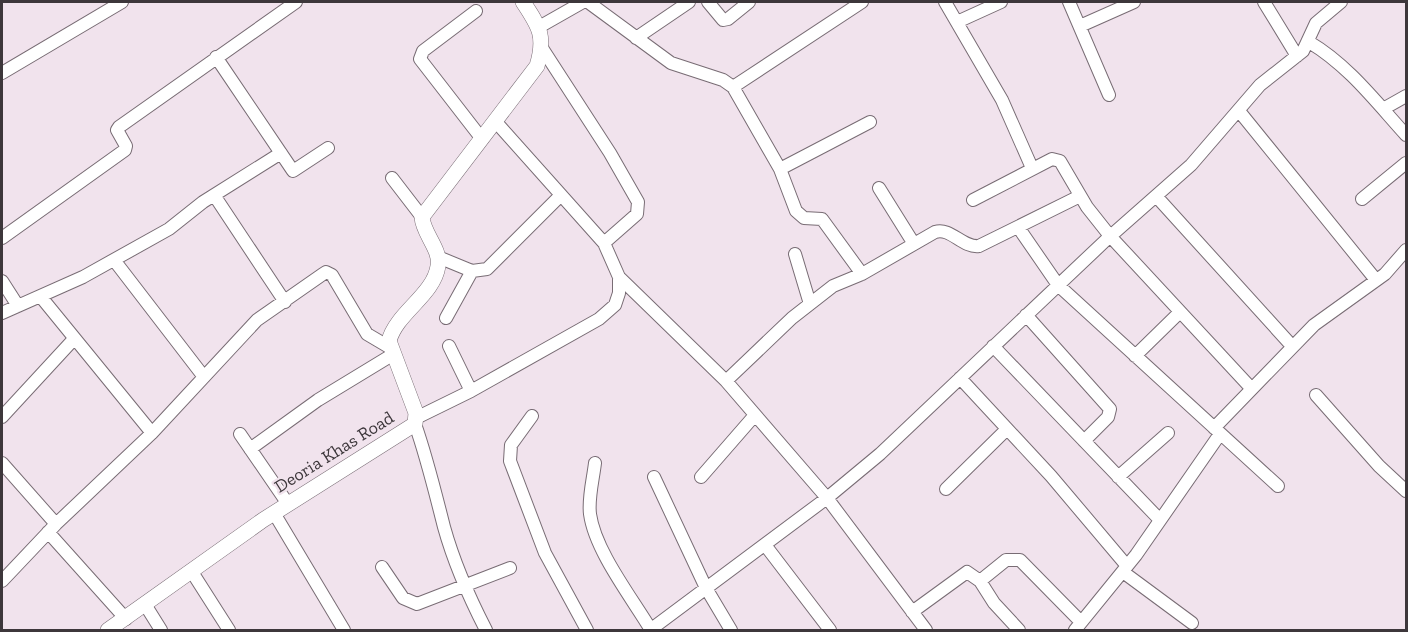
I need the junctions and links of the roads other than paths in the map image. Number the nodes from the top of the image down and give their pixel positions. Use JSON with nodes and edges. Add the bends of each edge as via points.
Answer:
{"nodes":[{"id":1,"x":122,"y":2,"type":"edge"},
{"id":2,"x":296,"y":2,"type":"edge"},
{"id":3,"x":523,"y":2,"type":"edge"},
{"id":4,"x":583,"y":2,"type":"edge"},
{"id":5,"x":588,"y":2,"type":"edge"},
{"id":6,"x":689,"y":2,"type":"edge"},
{"id":7,"x":708,"y":2,"type":"edge"},
{"id":8,"x":749,"y":2,"type":"edge"},
{"id":9,"x":862,"y":2,"type":"edge"},
{"id":10,"x":945,"y":2,"type":"edge"},
{"id":11,"x":1001,"y":2,"type":"edge"},
{"id":12,"x":1069,"y":2,"type":"edge"},
{"id":13,"x":1134,"y":2,"type":"edge"},
{"id":14,"x":1264,"y":2,"type":"edge"},
{"id":15,"x":1341,"y":2,"type":"edge"},
{"id":16,"x":476,"y":11,"type":"dead end"},
{"id":17,"x":957,"y":22,"type":"junction"},
{"id":18,"x":1080,"y":26,"type":"junction"},
{"id":19,"x":538,"y":27,"type":"junction"},
{"id":20,"x":636,"y":38,"type":"junction"},
{"id":21,"x":1309,"y":42,"type":"junction"},
{"id":22,"x":542,"y":48,"type":"junction"},
{"id":23,"x":1297,"y":56,"type":"junction"},
{"id":24,"x":216,"y":57,"type":"junction"},
{"id":25,"x":2,"y":74,"type":"edge"},
{"id":26,"x":734,"y":87,"type":"junction"},
{"id":27,"x":1109,"y":95,"type":"dead end"},
{"id":28,"x":1407,"y":96,"type":"edge"},
{"id":29,"x":1383,"y":109,"type":"junction"},
{"id":30,"x":1239,"y":111,"type":"junction"},
{"id":31,"x":496,"y":122,"type":"junction"},
{"id":32,"x":870,"y":122,"type":"dead end"},
{"id":33,"x":1407,"y":135,"type":"edge"},
{"id":34,"x":482,"y":139,"type":"junction"},
{"id":35,"x":328,"y":148,"type":"dead end"},
{"id":36,"x":281,"y":153,"type":"junction"},
{"id":37,"x":1407,"y":163,"type":"edge"},
{"id":38,"x":1032,"y":168,"type":"junction"},
{"id":39,"x":780,"y":169,"type":"junction"},
{"id":40,"x":392,"y":178,"type":"dead end"},
{"id":41,"x":879,"y":188,"type":"dead end"},
{"id":42,"x":214,"y":195,"type":"junction"},
{"id":43,"x":561,"y":195,"type":"junction"},
{"id":44,"x":1080,"y":196,"type":"junction"},
{"id":45,"x":1156,"y":196,"type":"junction"},
{"id":46,"x":1362,"y":199,"type":"dead end"},
{"id":47,"x":973,"y":200,"type":"dead end"},
{"id":48,"x":422,"y":217,"type":"junction"},
{"id":49,"x":1018,"y":227,"type":"junction"},
{"id":50,"x":1110,"y":237,"type":"junction"},
{"id":51,"x":2,"y":238,"type":"edge"},
{"id":52,"x":604,"y":243,"type":"junction"},
{"id":53,"x":914,"y":244,"type":"junction"},
{"id":54,"x":1407,"y":250,"type":"edge"},
{"id":55,"x":795,"y":254,"type":"dead end"},
{"id":56,"x":438,"y":257,"type":"junction"},
{"id":57,"x":114,"y":260,"type":"junction"},
{"id":58,"x":472,"y":271,"type":"junction"},
{"id":59,"x":862,"y":274,"type":"junction"},
{"id":60,"x":619,"y":278,"type":"junction"},
{"id":61,"x":1376,"y":280,"type":"junction"},
{"id":62,"x":2,"y":281,"type":"edge"},
{"id":63,"x":1058,"y":285,"type":"junction"},
{"id":64,"x":41,"y":297,"type":"junction"},
{"id":65,"x":285,"y":302,"type":"junction"},
{"id":66,"x":810,"y":304,"type":"junction"},
{"id":67,"x":18,"y":306,"type":"junction"},
{"id":68,"x":1180,"y":312,"type":"junction"},
{"id":69,"x":2,"y":314,"type":"edge"},
{"id":70,"x":1026,"y":315,"type":"junction"},
{"id":71,"x":446,"y":318,"type":"dead end"},
{"id":72,"x":73,"y":340,"type":"junction"},
{"id":73,"x":449,"y":346,"type":"dead end"},
{"id":74,"x":993,"y":346,"type":"junction"},
{"id":75,"x":1292,"y":346,"type":"junction"},
{"id":76,"x":391,"y":351,"type":"junction"},
{"id":77,"x":1135,"y":356,"type":"junction"},
{"id":78,"x":204,"y":377,"type":"junction"},
{"id":79,"x":960,"y":378,"type":"junction"},
{"id":80,"x":726,"y":381,"type":"junction"},
{"id":81,"x":1251,"y":388,"type":"junction"},
{"id":82,"x":471,"y":391,"type":"junction"},
{"id":83,"x":1316,"y":395,"type":"dead end"},
{"id":84,"x":755,"y":415,"type":"junction"},
{"id":85,"x":532,"y":416,"type":"dead end"},
{"id":86,"x":2,"y":417,"type":"edge"},
{"id":87,"x":416,"y":421,"type":"junction"},
{"id":88,"x":1008,"y":429,"type":"junction"},
{"id":89,"x":1217,"y":431,"type":"junction"},
{"id":90,"x":152,"y":433,"type":"junction"},
{"id":91,"x":1168,"y":433,"type":"dead end"},
{"id":92,"x":240,"y":434,"type":"dead end"},
{"id":93,"x":1084,"y":441,"type":"junction"},
{"id":94,"x":250,"y":449,"type":"junction"},
{"id":95,"x":2,"y":463,"type":"edge"},
{"id":96,"x":595,"y":463,"type":"dead end"},
{"id":97,"x":654,"y":477,"type":"dead end"},
{"id":98,"x":701,"y":477,"type":"dead end"},
{"id":99,"x":1118,"y":477,"type":"junction"},
{"id":100,"x":1278,"y":486,"type":"dead end"},
{"id":101,"x":946,"y":489,"type":"dead end"},
{"id":102,"x":1407,"y":491,"type":"edge"},
{"id":103,"x":827,"y":498,"type":"junction"},
{"id":104,"x":288,"y":504,"type":"junction"},
{"id":105,"x":274,"y":513,"type":"junction"},
{"id":106,"x":1160,"y":520,"type":"junction"},
{"id":107,"x":52,"y":528,"type":"junction"},
{"id":108,"x":765,"y":545,"type":"junction"},
{"id":109,"x":382,"y":567,"type":"dead end"},
{"id":110,"x":510,"y":568,"type":"dead end"},
{"id":111,"x":1125,"y":569,"type":"junction"},
{"id":112,"x":192,"y":572,"type":"junction"},
{"id":113,"x":2,"y":581,"type":"edge"},
{"id":114,"x":980,"y":581,"type":"junction"},
{"id":115,"x":464,"y":585,"type":"junction"},
{"id":116,"x":706,"y":588,"type":"junction"},
{"id":117,"x":146,"y":606,"type":"junction"},
{"id":118,"x":912,"y":612,"type":"junction"},
{"id":119,"x":126,"y":620,"type":"junction"},
{"id":120,"x":1192,"y":623,"type":"dead end"},
{"id":121,"x":1078,"y":626,"type":"edge"},
{"id":122,"x":108,"y":630,"type":"edge"},
{"id":123,"x":161,"y":630,"type":"edge"},
{"id":124,"x":229,"y":630,"type":"edge"},
{"id":125,"x":344,"y":630,"type":"edge"},
{"id":126,"x":486,"y":630,"type":"edge"},
{"id":127,"x":586,"y":630,"type":"edge"},
{"id":128,"x":650,"y":630,"type":"edge"},
{"id":129,"x":731,"y":630,"type":"edge"},
{"id":130,"x":830,"y":630,"type":"edge"},
{"id":131,"x":926,"y":630,"type":"edge"},
{"id":132,"x":1019,"y":630,"type":"edge"}],
"edges":[{"from":1,"to":25,"type":"street"},
{"from":2,"to":24,"type":"street"},
{"from":3,"to":19,"type":"street"},
{"from":4,"to":19,"type":"street"},
{"from":5,"to":20,"type":"street"},
{"from":6,"to":20,"type":"street"},
{"from":7,"to":8,"type":"street","via":[[723,20]]},
{"from":9,"to":26,"type":"street"},
{"from":10,"to":17,"type":"street"},
{"from":11,"to":17,"type":"street"},
{"from":12,"to":18,"type":"street"},
{"from":13,"to":18,"type":"street"},
{"from":14,"to":23,"type":"street"},
{"from":15,"to":21,"type":"street","via":[[1316,23]]},
{"from":16,"to":34,"type":"street","via":[[423,51],[420,59]]},
{"from":17,"to":38,"type":"street","via":[[1002,100]]},
{"from":18,"to":27,"type":"street"},
{"from":19,"to":22,"type":"street"},
{"from":20,"to":26,"type":"street","via":[[671,63]]},
{"from":21,"to":23,"type":"street"},
{"from":21,"to":29,"type":"street","via":[[1338,62]]},
{"from":22,"to":31,"type":"street","via":[[537,66]]},
{"from":22,"to":52,"type":"street","via":[[638,202],[637,214]]},
{"from":23,"to":30,"type":"street","via":[[1260,84]]},
{"from":24,"to":36,"type":"street"},
{"from":24,"to":51,"type":"street","via":[[119,127],[124,150]]},
{"from":26,"to":39,"type":"street"},
{"from":28,"to":29,"type":"street"},
{"from":29,"to":33,"type":"street"},
{"from":30,"to":45,"type":"street","via":[[1191,165]]},
{"from":30,"to":61,"type":"street"},
{"from":31,"to":34,"type":"street"},
{"from":31,"to":43,"type":"street"},
{"from":32,"to":39,"type":"street"},
{"from":34,"to":48,"type":"street"},
{"from":35,"to":36,"type":"street","via":[[295,171]]},
{"from":36,"to":42,"type":"street"},
{"from":37,"to":46,"type":"street"},
{"from":38,"to":44,"type":"street","via":[[1057,159]]},
{"from":38,"to":47,"type":"street"},
{"from":39,"to":59,"type":"street","via":[[799,216],[822,219]]},
{"from":40,"to":48,"type":"street"},
{"from":41,"to":53,"type":"street"},
{"from":42,"to":57,"type":"street","via":[[169,229]]},
{"from":42,"to":65,"type":"street"},
{"from":43,"to":52,"type":"street"},
{"from":43,"to":58,"type":"street","via":[[493,266]]},
{"from":44,"to":49,"type":"street"},
{"from":44,"to":50,"type":"street"},
{"from":45,"to":50,"type":"street"},
{"from":45,"to":75,"type":"street"},
{"from":48,"to":56,"type":"street"},
{"from":49,"to":53,"type":"street","via":[[979,246],[968,245],[940,230]]},
{"from":49,"to":63,"type":"street"},
{"from":50,"to":63,"type":"street"},
{"from":50,"to":68,"type":"street"},
{"from":52,"to":60,"type":"street"},
{"from":53,"to":59,"type":"street"},
{"from":54,"to":61,"type":"street"},
{"from":55,"to":66,"type":"street"},
{"from":56,"to":58,"type":"street"},
{"from":56,"to":76,"type":"street","via":[[436,274],[390,335]]},
{"from":57,"to":64,"type":"street"},
{"from":57,"to":78,"type":"street"},
{"from":58,"to":71,"type":"street"},
{"from":59,"to":66,"type":"street","via":[[833,286]]},
{"from":60,"to":80,"type":"street"},
{"from":60,"to":82,"type":"street","via":[[615,305],[599,319]]},
{"from":61,"to":75,"type":"street","via":[[1321,319]]},
{"from":62,"to":67,"type":"street"},
{"from":63,"to":70,"type":"street"},
{"from":63,"to":77,"type":"street"},
{"from":64,"to":67,"type":"street"},
{"from":64,"to":72,"type":"street"},
{"from":65,"to":76,"type":"street","via":[[330,273],[367,333]]},
{"from":65,"to":78,"type":"street","via":[[257,320]]},
{"from":66,"to":80,"type":"street"},
{"from":67,"to":69,"type":"street"},
{"from":68,"to":77,"type":"street"},
{"from":68,"to":81,"type":"street"},
{"from":70,"to":74,"type":"street"},
{"from":70,"to":93,"type":"street","via":[[1110,409],[1108,417]]},
{"from":72,"to":86,"type":"street"},
{"from":72,"to":90,"type":"street"},
{"from":73,"to":82,"type":"street"},
{"from":74,"to":79,"type":"street"},
{"from":74,"to":93,"type":"street"},
{"from":75,"to":81,"type":"street"},
{"from":76,"to":87,"type":"street","name":"Deoria Khas Road"},
{"from":76,"to":94,"type":"street"},
{"from":77,"to":89,"type":"street"},
{"from":78,"to":90,"type":"street"},
{"from":79,"to":88,"type":"street"},
{"from":79,"to":103,"type":"street"},
{"from":80,"to":84,"type":"street"},
{"from":81,"to":89,"type":"street"},
{"from":82,"to":87,"type":"street"},
{"from":83,"to":102,"type":"street","via":[[1379,466]]},
{"from":84,"to":98,"type":"street"},
{"from":84,"to":103,"type":"street"},
{"from":85,"to":127,"type":"street","via":[[512,445],[510,461],[545,553]]},
{"from":87,"to":104,"type":"street","name":"Deoria Khas Road"},
{"from":87,"to":115,"type":"street","via":[[444,528]]},
{"from":88,"to":101,"type":"street"},
{"from":88,"to":111,"type":"street"},
{"from":89,"to":100,"type":"street"},
{"from":89,"to":106,"type":"street"},
{"from":90,"to":107,"type":"street"},
{"from":91,"to":99,"type":"street"},
{"from":92,"to":94,"type":"street"},
{"from":93,"to":99,"type":"street"},
{"from":94,"to":104,"type":"street"},
{"from":95,"to":107,"type":"street"},
{"from":96,"to":128,"type":"street","via":[[589,504],[594,529]]},
{"from":97,"to":116,"type":"street"},
{"from":99,"to":106,"type":"street"},
{"from":103,"to":108,"type":"street"},
{"from":103,"to":118,"type":"street"},
{"from":104,"to":105,"type":"street","name":"Deoria Khas Road"},
{"from":105,"to":112,"type":"street","name":"Deoria Khas Road"},
{"from":105,"to":125,"type":"street"},
{"from":106,"to":111,"type":"street"},
{"from":107,"to":113,"type":"street"},
{"from":107,"to":119,"type":"street"},
{"from":108,"to":116,"type":"street"},
{"from":108,"to":130,"type":"street"},
{"from":109,"to":115,"type":"street","via":[[410,603],[417,604]]},
{"from":110,"to":115,"type":"street"},
{"from":111,"to":120,"type":"street"},
{"from":111,"to":121,"type":"street"},
{"from":112,"to":117,"type":"street","name":"Deoria Khas Road"},
{"from":112,"to":124,"type":"street"},
{"from":114,"to":118,"type":"street","via":[[973,574],[960,575]]},
{"from":114,"to":121,"type":"street","via":[[1006,560],[1020,560]]},
{"from":114,"to":132,"type":"street"},
{"from":115,"to":126,"type":"street"},
{"from":116,"to":128,"type":"street"},
{"from":116,"to":129,"type":"street"},
{"from":117,"to":119,"type":"street","name":"Deoria Khas Road"},
{"from":117,"to":123,"type":"street"},
{"from":118,"to":131,"type":"street"},
{"from":119,"to":122,"type":"street","name":"Deoria Khas Road"}]}
